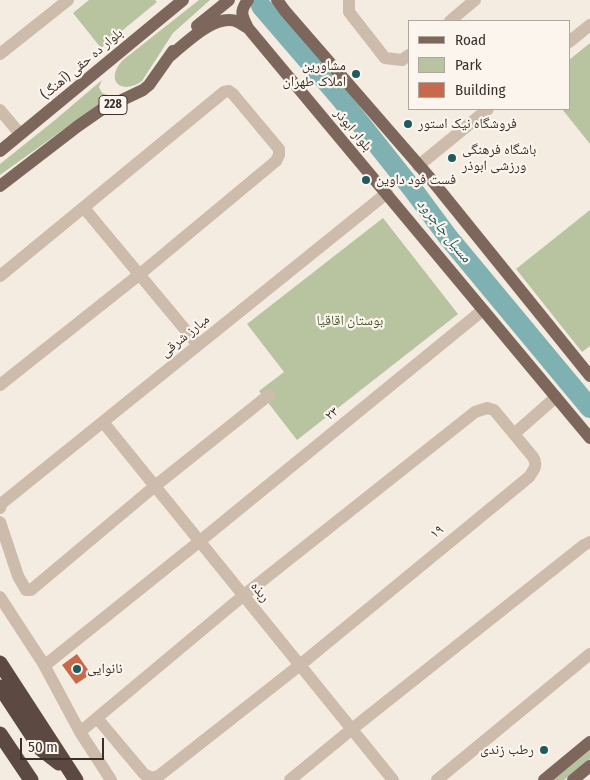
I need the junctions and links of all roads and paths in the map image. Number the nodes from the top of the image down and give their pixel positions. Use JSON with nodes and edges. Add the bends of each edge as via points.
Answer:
{"nodes":[{"id":1,"x":68,"y":0,"type":"edge"},
{"id":2,"x":229,"y":0,"type":"edge"},
{"id":3,"x":248,"y":0,"type":"edge"},
{"id":4,"x":475,"y":0,"type":"edge"},
{"id":5,"x":180,"y":1,"type":"edge"},
{"id":6,"x":277,"y":1,"type":"edge"},
{"id":7,"x":349,"y":6,"type":"edge"},
{"id":8,"x":451,"y":20,"type":"edge"},
{"id":9,"x":590,"y":25,"type":"edge"},
{"id":10,"x":248,"y":28,"type":"junction"},
{"id":11,"x":570,"y":41,"type":"edge"},
{"id":12,"x":0,"y":54,"type":"edge"},
{"id":13,"x":170,"y":56,"type":"junction"},
{"id":14,"x":408,"y":56,"type":"edge"},
{"id":15,"x":0,"y":110,"type":"edge"},
{"id":16,"x":487,"y":110,"type":"edge"},
{"id":17,"x":20,"y":134,"type":"junction"},
{"id":18,"x":0,"y":151,"type":"edge"},
{"id":19,"x":418,"y":166,"type":"junction"},
{"id":20,"x":0,"y":186,"type":"edge"},
{"id":21,"x":387,"y":193,"type":"junction"},
{"id":22,"x":84,"y":208,"type":"junction"},
{"id":23,"x":140,"y":274,"type":"junction"},
{"id":24,"x":0,"y":276,"type":"edge"},
{"id":25,"x":483,"y":310,"type":"junction"},
{"id":26,"x":198,"y":345,"type":"junction"},
{"id":27,"x":590,"y":376,"type":"edge"},
{"id":28,"x":0,"y":385,"type":"edge"},
{"id":29,"x":269,"y":395,"type":"dead end"},
{"id":30,"x":556,"y":397,"type":"junction"},
{"id":31,"x":103,"y":422,"type":"junction"},
{"id":32,"x":514,"y":434,"type":"junction"},
{"id":33,"x":590,"y":438,"type":"edge"},
{"id":34,"x":155,"y":486,"type":"junction"},
{"id":35,"x":1,"y":506,"type":"edge"},
{"id":36,"x":0,"y":522,"type":"edge"},
{"id":37,"x":200,"y":541,"type":"junction"},
{"id":38,"x":590,"y":542,"type":"edge"},
{"id":39,"x":244,"y":595,"type":"junction"},
{"id":40,"x":0,"y":597,"type":"edge"},
{"id":41,"x":590,"y":654,"type":"edge"},
{"id":42,"x":0,"y":663,"type":"edge"},
{"id":43,"x":43,"y":663,"type":"junction"},
{"id":44,"x":300,"y":664,"type":"junction"},
{"id":45,"x":0,"y":687,"type":"edge"},
{"id":46,"x":96,"y":718,"type":"junction"},
{"id":47,"x":0,"y":722,"type":"edge"},
{"id":48,"x":352,"y":729,"type":"junction"},
{"id":49,"x":80,"y":732,"type":"junction"},
{"id":50,"x":0,"y":734,"type":"edge"},
{"id":51,"x":590,"y":742,"type":"edge"},
{"id":52,"x":10,"y":748,"type":"junction"},
{"id":53,"x":590,"y":766,"type":"edge"},
{"id":54,"x":73,"y":778,"type":"edge"},
{"id":55,"x":31,"y":780,"type":"edge"},
{"id":56,"x":111,"y":780,"type":"edge"},
{"id":57,"x":290,"y":780,"type":"edge"},
{"id":58,"x":394,"y":780,"type":"edge"},
{"id":59,"x":437,"y":780,"type":"edge"},
{"id":60,"x":544,"y":780,"type":"edge"},
{"id":61,"x":573,"y":780,"type":"edge"}],
"edges":[{"from":1,"to":12,"type":"street"},
{"from":2,"to":13,"type":"main road","number":"228","via":[[182,37]]},
{"from":3,"to":10,"type":"main road","via":[[242,7]]},
{"from":4,"to":8,"type":"street"},
{"from":5,"to":17,"type":"main road","name":"بلوار ده حقی (آهنگ)","number":"228"},
{"from":6,"to":19,"type":"main road","name":"بلوار ابوذر"},
{"from":7,"to":14,"type":"street","via":[[385,58],[402,60]]},
{"from":9,"to":11,"type":"street"},
{"from":10,"to":13,"type":"main road","via":[[228,20],[212,24]]},
{"from":10,"to":21,"type":"main road","name":"بلوار ابوذر"},
{"from":13,"to":20,"type":"main road","number":"228","via":[[144,90],[101,110]]},
{"from":15,"to":17,"type":"street"},
{"from":16,"to":19,"type":"street"},
{"from":17,"to":18,"type":"main road","name":"بلوار ده حقی (آهنگ)","number":"228"},
{"from":19,"to":27,"type":"main road","name":"بلوار ابوذر"},
{"from":21,"to":25,"type":"main road","name":"بلوار ابوذر"},
{"from":21,"to":26,"type":"street","name":"مبارز شرقی"},
{"from":22,"to":23,"type":"street"},
{"from":22,"to":23,"type":"street","via":[[224,92],[233,94],[279,149],[276,161]]},
{"from":22,"to":24,"type":"street"},
{"from":23,"to":26,"type":"street"},
{"from":23,"to":28,"type":"street"},
{"from":25,"to":30,"type":"main road","name":"بلوار ابوذر"},
{"from":25,"to":37,"type":"street","name":"۲۳"},
{"from":26,"to":31,"type":"street","name":"مبارز شرقی"},
{"from":29,"to":34,"type":"street"},
{"from":30,"to":32,"type":"street"},
{"from":30,"to":33,"type":"main road","name":"بلوار ابوذر"},
{"from":31,"to":34,"type":"street","name":"ربذه"},
{"from":31,"to":35,"type":"street","name":"مبارز شرقی"},
{"from":32,"to":39,"type":"street","name":"۱۹","via":[[494,410],[487,408],[475,412]]},
{"from":32,"to":44,"type":"street","name":"۱۹","via":[[536,461],[535,470],[529,477]]},
{"from":34,"to":36,"type":"street","via":[[31,590],[26,590],[18,576]]},
{"from":34,"to":37,"type":"street","name":"ربذه"},
{"from":37,"to":39,"type":"street","name":"ربذه"},
{"from":37,"to":43,"type":"street","name":"۲۳","via":[[49,662]]},
{"from":38,"to":48,"type":"street"},
{"from":39,"to":44,"type":"street","name":"ربذه"},
{"from":39,"to":46,"type":"street"},
{"from":40,"to":43,"type":"street"},
{"from":41,"to":59,"type":"street"},
{"from":42,"to":54,"type":"highway"},
{"from":43,"to":49,"type":"street"},
{"from":44,"to":46,"type":"street","via":[[160,776],[152,778],[144,774]]},
{"from":44,"to":48,"type":"street","name":"ربذه"},
{"from":45,"to":54,"type":"highway","via":[[41,749]]},
{"from":46,"to":49,"type":"street"},
{"from":47,"to":52,"type":"highway"},
{"from":48,"to":57,"type":"street"},
{"from":48,"to":58,"type":"street","name":"ربذه"},
{"from":49,"to":56,"type":"street"},
{"from":50,"to":52,"type":"highway"},
{"from":51,"to":60,"type":"main road"},
{"from":52,"to":55,"type":"highway"},
{"from":53,"to":61,"type":"main road"}]}
